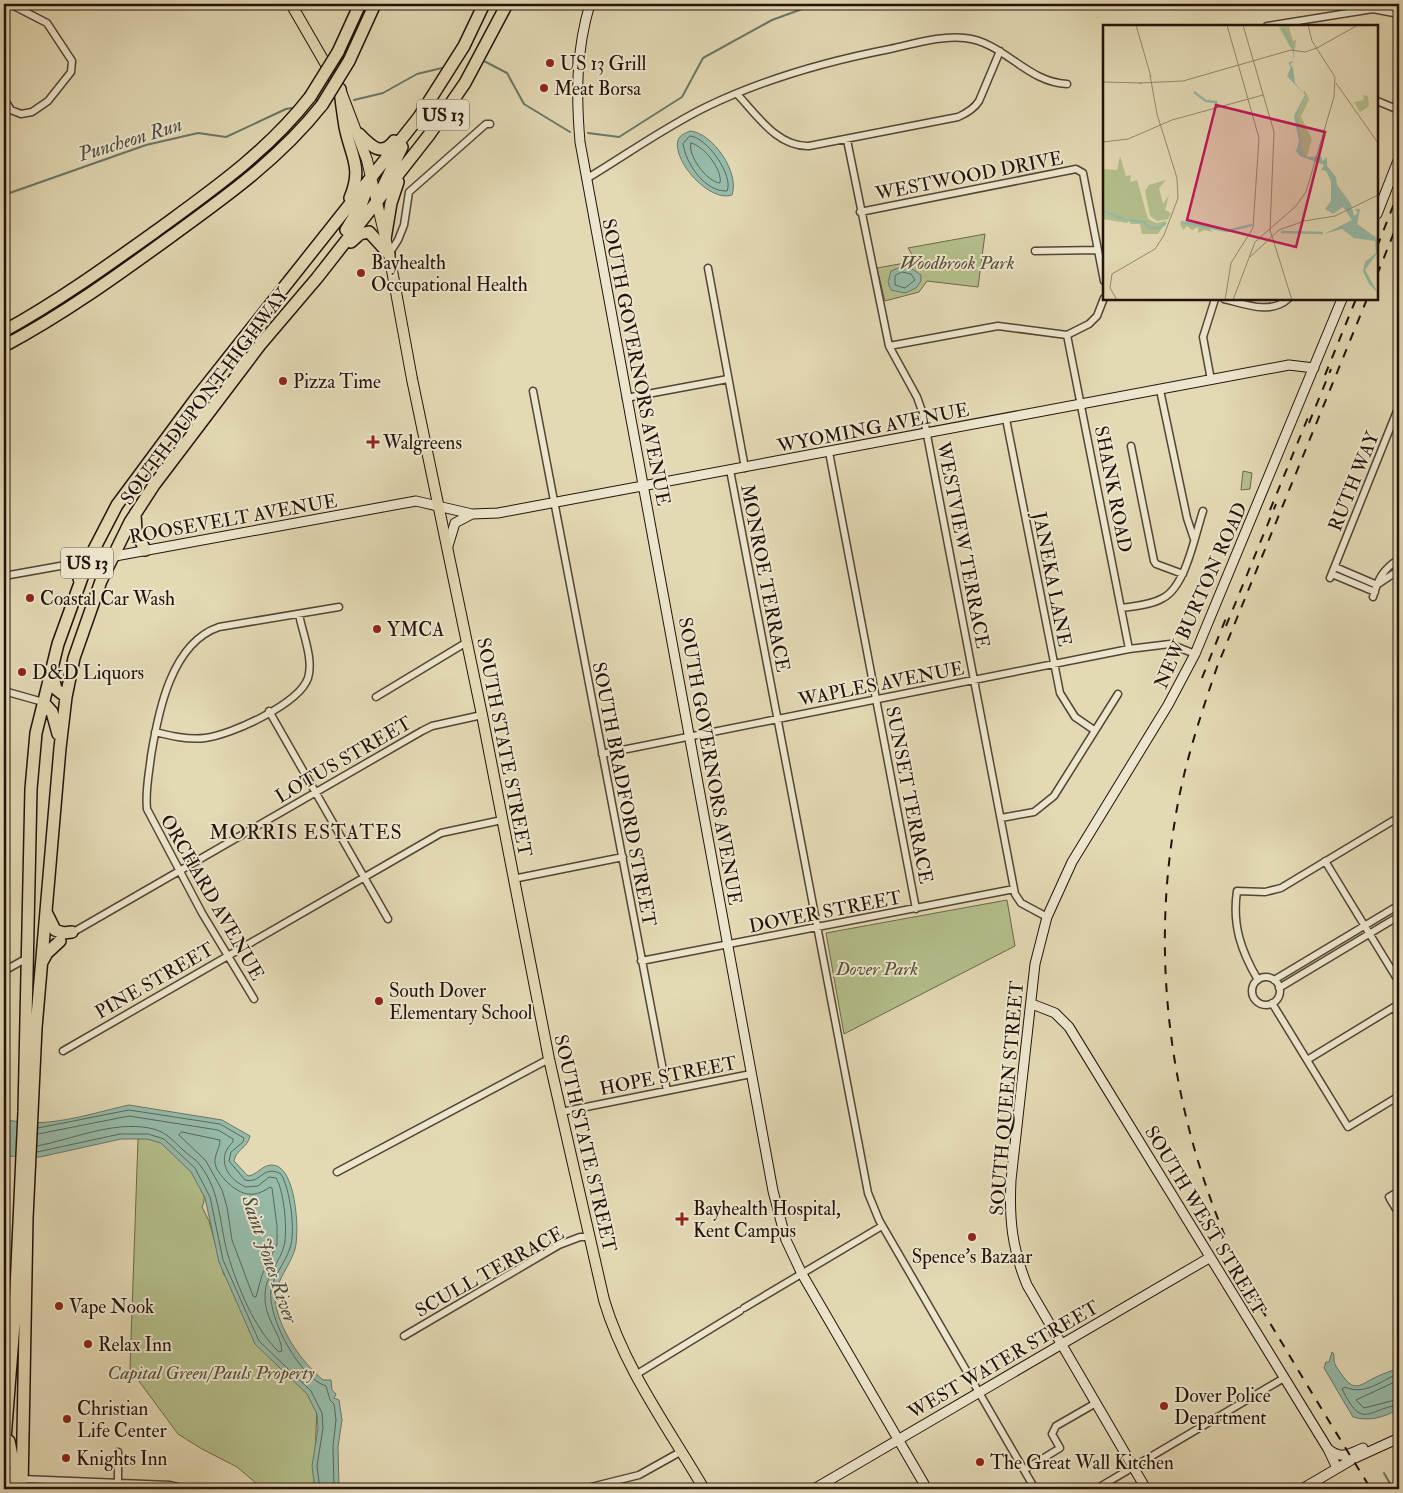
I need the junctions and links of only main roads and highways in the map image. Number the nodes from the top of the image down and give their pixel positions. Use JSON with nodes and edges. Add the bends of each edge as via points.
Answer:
{"nodes":[{"id":1,"x":291,"y":4,"type":"edge"},
{"id":2,"x":360,"y":4,"type":"edge"},
{"id":3,"x":375,"y":4,"type":"edge"},
{"id":4,"x":484,"y":4,"type":"edge"},
{"id":5,"x":507,"y":4,"type":"edge"},
{"id":6,"x":443,"y":82,"type":"junction"},
{"id":7,"x":340,"y":88,"type":"junction"},
{"id":8,"x":419,"y":117,"type":"junction"},
{"id":9,"x":359,"y":134,"type":"junction"},
{"id":10,"x":403,"y":168,"type":"junction"},
{"id":11,"x":371,"y":177,"type":"junction"},
{"id":12,"x":376,"y":203,"type":"junction"},
{"id":13,"x":343,"y":212,"type":"junction"},
{"id":14,"x":385,"y":239,"type":"junction"},
{"id":15,"x":389,"y":254,"type":"junction"},
{"id":16,"x":317,"y":278,"type":"junction"},
{"id":17,"x":4,"y":331,"type":"edge"},
{"id":18,"x":4,"y":346,"type":"edge"},
{"id":19,"x":260,"y":346,"type":"junction"},
{"id":20,"x":197,"y":396,"type":"junction"},
{"id":21,"x":160,"y":477,"type":"junction"},
{"id":22,"x":135,"y":514,"type":"junction"},
{"id":23,"x":145,"y":550,"type":"road end"},
{"id":24,"x":90,"y":560,"type":"junction"},
{"id":25,"x":68,"y":564,"type":"road end"},
{"id":26,"x":101,"y":581,"type":"junction"},
{"id":27,"x":80,"y":582,"type":"junction"},
{"id":28,"x":51,"y":666,"type":"junction"},
{"id":29,"x":66,"y":697,"type":"junction"},
{"id":30,"x":43,"y":702,"type":"junction"},
{"id":31,"x":60,"y":748,"type":"junction"},
{"id":32,"x":28,"y":901,"type":"junction"},
{"id":33,"x":46,"y":910,"type":"junction"},
{"id":34,"x":72,"y":932,"type":"road end"},
{"id":35,"x":60,"y":941,"type":"road end"},
{"id":36,"x":42,"y":944,"type":"junction"},
{"id":37,"x":40,"y":966,"type":"junction"},
{"id":38,"x":29,"y":1113,"type":"junction"},
{"id":39,"x":26,"y":1164,"type":"junction"},
{"id":40,"x":9,"y":1310,"type":"edge"},
{"id":41,"x":7,"y":1409,"type":"junction"},
{"id":42,"x":4,"y":1452,"type":"edge"},
{"id":43,"x":14,"y":1480,"type":"edge"},
{"id":44,"x":704,"y":1489,"type":"edge"}],
"edges":[{"from":1,"to":7,"type":"main road","name":"SOUTH STATE STREET"},
{"from":2,"to":17,"type":"highway","bridge":true,"via":[[338,52],[310,97],[267,145],[225,180],[84,282]]},
{"from":3,"to":18,"type":"highway","bridge":true,"via":[[349,62],[322,105],[294,138],[242,184],[93,292]]},
{"from":4,"to":6,"type":"highway","name":"SOUTH DUPONT HIGHWAY","number":"US 13"},
{"from":5,"to":10,"type":"highway","name":"SOUTH DUPONT HIGHWAY","number":"US 13","via":[[465,83]]},
{"from":6,"to":8,"type":"highway","name":"SOUTH DUPONT HIGHWAY","number":"US 13"},
{"from":6,"to":9,"type":"highway","via":[[388,148],[372,148]]},
{"from":7,"to":9,"type":"main road","name":"SOUTH STATE STREET"},
{"from":7,"to":13,"type":"highway","via":[[345,129],[357,168],[354,187]]},
{"from":8,"to":11,"type":"highway","name":"SOUTH DUPONT HIGHWAY","number":"US 13"},
{"from":8,"to":12,"type":"highway","via":[[389,170]]},
{"from":9,"to":11,"type":"main road","name":"SOUTH STATE STREET"},
{"from":10,"to":12,"type":"highway","name":"SOUTH DUPONT HIGHWAY","number":"US 13"},
{"from":10,"to":14,"type":"highway","via":[[391,203]]},
{"from":11,"to":12,"type":"main road","name":"SOUTH STATE STREET"},
{"from":11,"to":13,"type":"highway","name":"SOUTH DUPONT HIGHWAY","number":"US 13"},
{"from":11,"to":19,"type":"highway","via":[[357,214]]},
{"from":12,"to":14,"type":"main road","name":"SOUTH STATE STREET"},
{"from":12,"to":16,"type":"highway","name":"SOUTH DUPONT HIGHWAY","number":"US 13"},
{"from":13,"to":20,"type":"highway","name":"SOUTH DUPONT HIGHWAY","number":"US 13"},
{"from":14,"to":15,"type":"main road","name":"SOUTH STATE STREET"},
{"from":15,"to":16,"type":"highway","via":[[375,236],[363,232]]},
{"from":15,"to":44,"type":"main road","name":"SOUTH STATE STREET","via":[[549,1059],[607,1312],[620,1343]]},
{"from":16,"to":19,"type":"highway","name":"SOUTH DUPONT HIGHWAY","number":"US 13"},
{"from":19,"to":21,"type":"highway","name":"SOUTH DUPONT HIGHWAY","number":"US 13"},
{"from":20,"to":21,"type":"highway","via":[[203,405],[200,417],[170,456]]},
{"from":20,"to":24,"type":"highway","name":"SOUTH DUPONT HIGHWAY","number":"US 13","via":[[117,505]]},
{"from":21,"to":22,"type":"highway","name":"SOUTH DUPONT HIGHWAY","number":"US 13"},
{"from":22,"to":23,"type":"highway","via":[[136,531]]},
{"from":22,"to":26,"type":"highway","name":"SOUTH DUPONT HIGHWAY","number":"US 13"},
{"from":24,"to":26,"type":"highway","via":[[99,567]]},
{"from":24,"to":27,"type":"highway","name":"SOUTH DUPONT HIGHWAY","number":"US 13"},
{"from":25,"to":27,"type":"highway","via":[[77,571]]},
{"from":26,"to":29,"type":"highway","name":"SOUTH DUPONT HIGHWAY","number":"US 13","via":[[74,658]]},
{"from":27,"to":28,"type":"highway","name":"SOUTH DUPONT HIGHWAY","number":"US 13"},
{"from":28,"to":29,"type":"highway","via":[[56,689]]},
{"from":28,"to":30,"type":"highway","name":"SOUTH DUPONT HIGHWAY","number":"US 13"},
{"from":29,"to":31,"type":"highway","name":"SOUTH DUPONT HIGHWAY","number":"US 13"},
{"from":30,"to":31,"type":"highway","via":[[56,721]]},
{"from":30,"to":32,"type":"highway","name":"SOUTH DUPONT HIGHWAY","number":"US 13","via":[[36,733],[31,789]]},
{"from":31,"to":33,"type":"highway","name":"SOUTH DUPONT HIGHWAY","number":"US 13"},
{"from":32,"to":36,"type":"highway","via":[[33,938]]},
{"from":32,"to":38,"type":"highway","name":"SOUTH DUPONT HIGHWAY","number":"US 13"},
{"from":33,"to":34,"type":"highway","via":[[55,930]]},
{"from":33,"to":36,"type":"highway","name":"SOUTH DUPONT HIGHWAY","number":"US 13"},
{"from":35,"to":37,"type":"highway","via":[[47,953]]},
{"from":36,"to":37,"type":"highway","name":"SOUTH DUPONT HIGHWAY","number":"US 13"},
{"from":37,"to":38,"type":"highway","name":"SOUTH DUPONT HIGHWAY","number":"US 13"},
{"from":38,"to":39,"type":"highway","name":"SOUTH DUPONT HIGHWAY","number":"US 13"},
{"from":39,"to":40,"type":"highway","name":"SOUTH DUPONT HIGHWAY","number":"US 13"},
{"from":39,"to":43,"type":"highway","name":"SOUTH DUPONT HIGHWAY","number":"US 13","via":[[27,1228]]},
{"from":40,"to":41,"type":"highway","name":"SOUTH DUPONT HIGHWAY","number":"US 13"},
{"from":41,"to":42,"type":"highway","name":"SOUTH DUPONT HIGHWAY","number":"US 13"},
{"from":41,"to":43,"type":"highway"}]}
